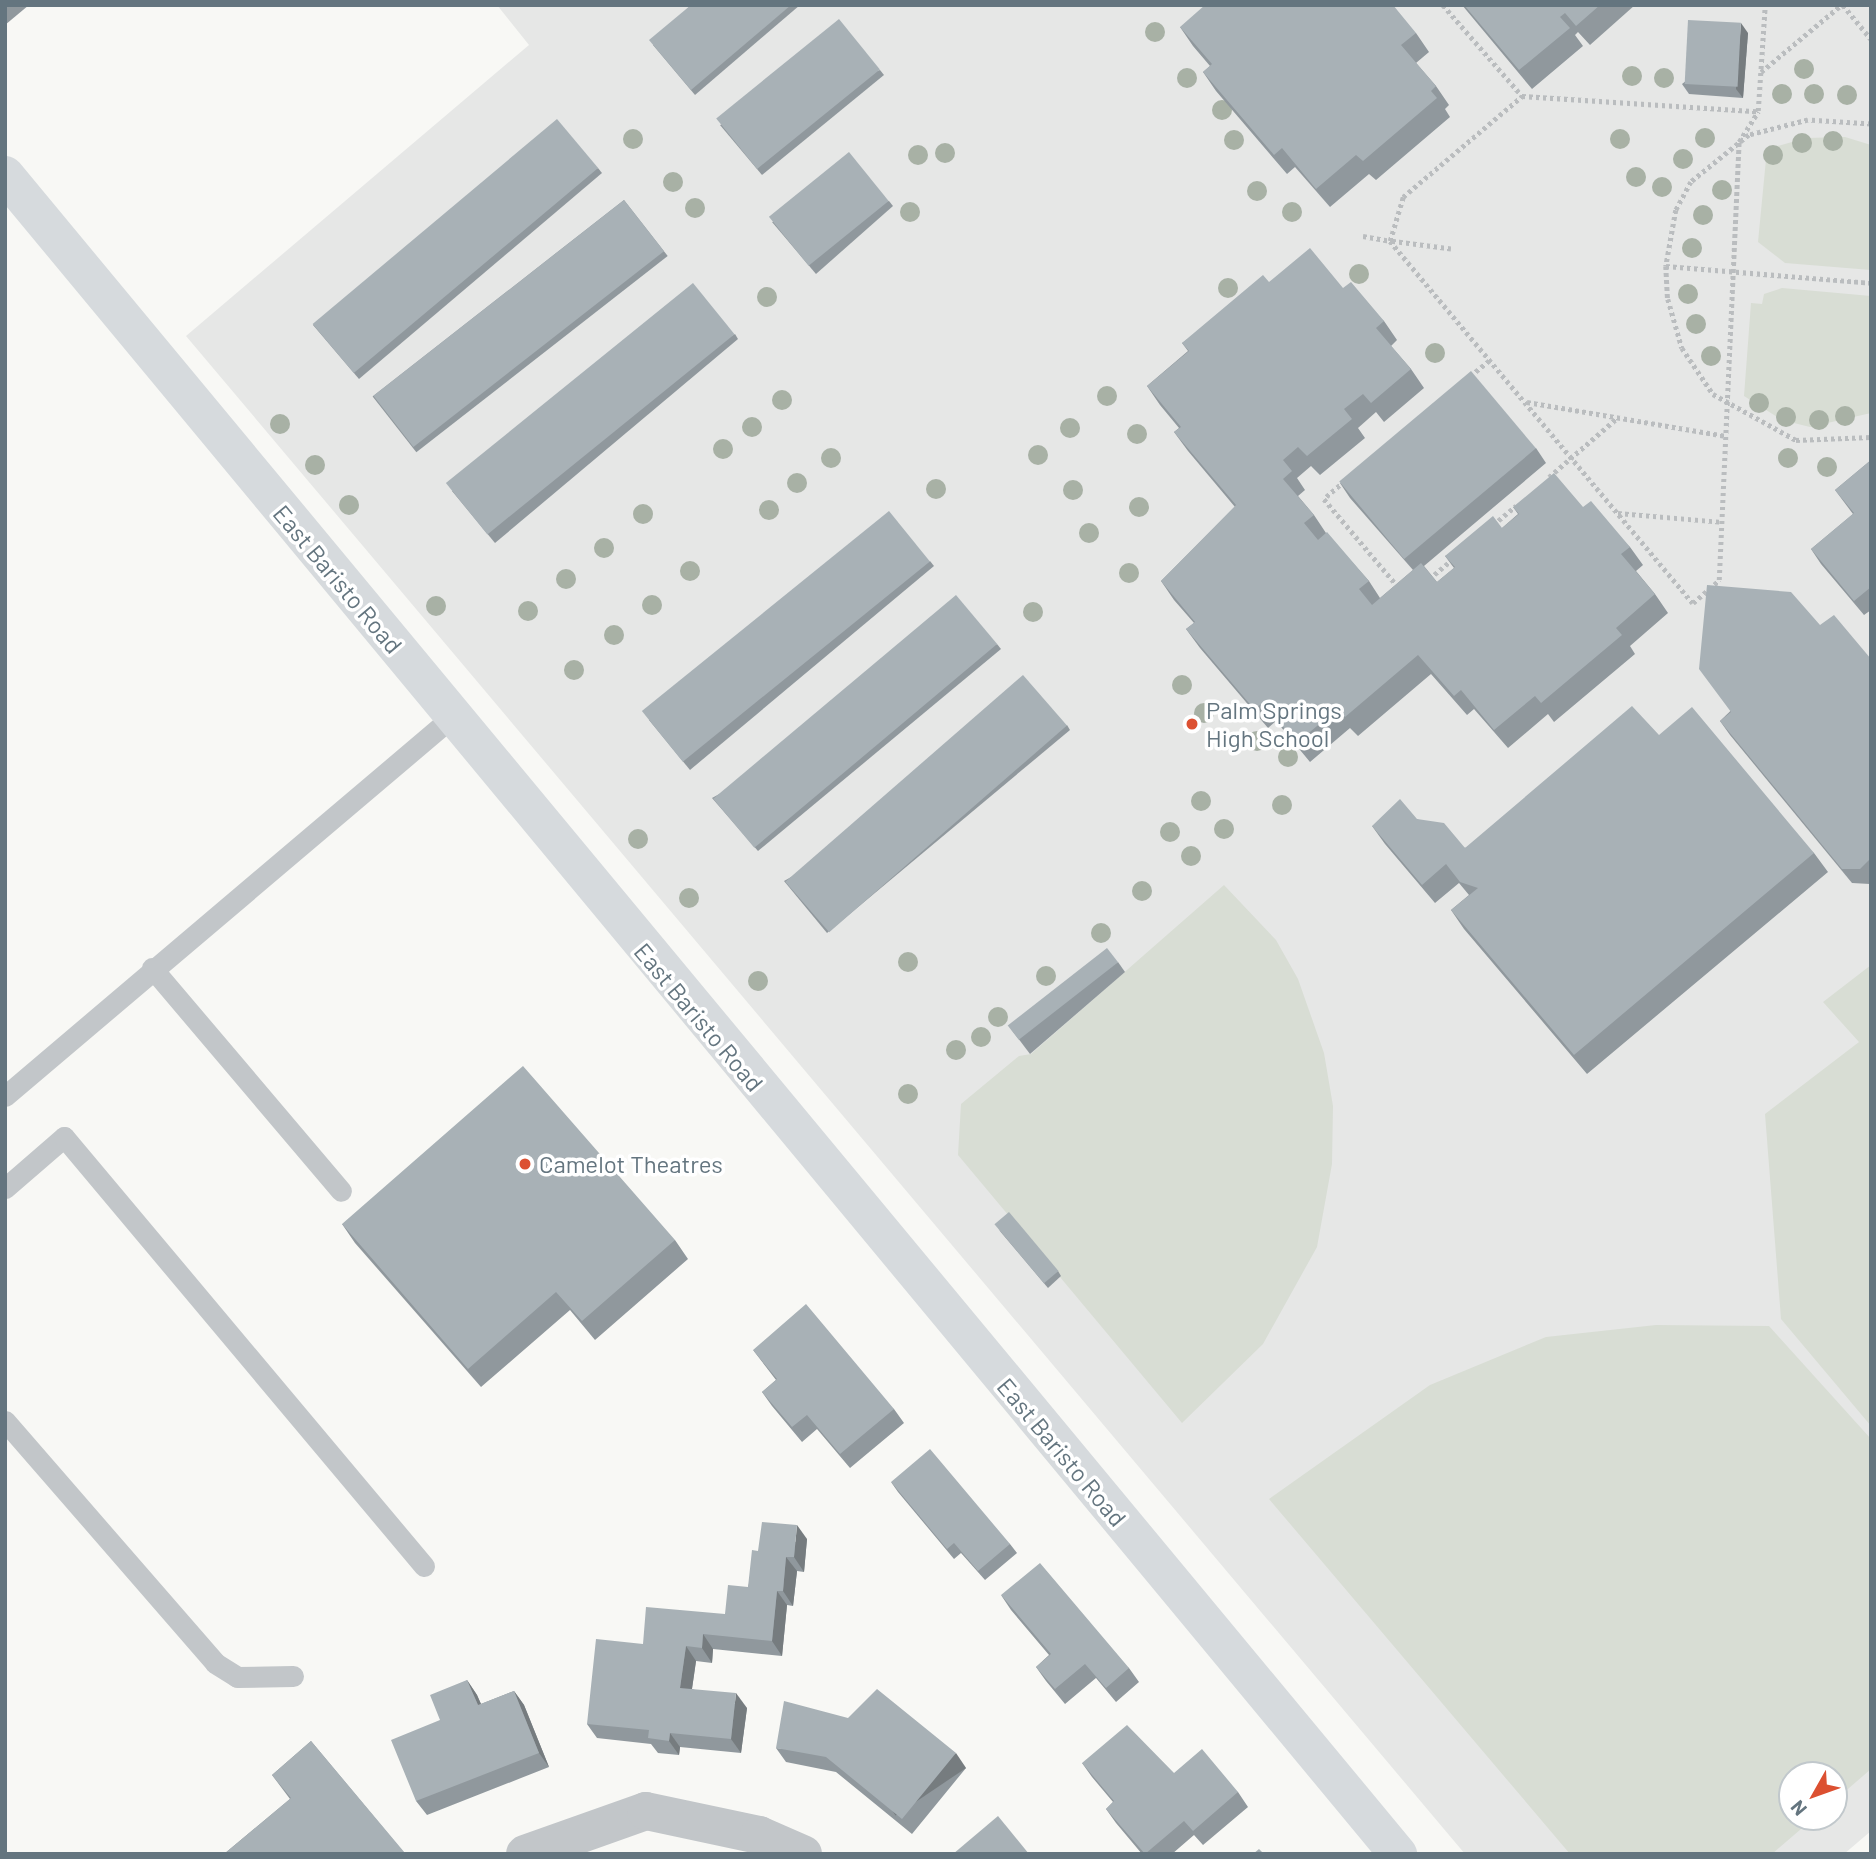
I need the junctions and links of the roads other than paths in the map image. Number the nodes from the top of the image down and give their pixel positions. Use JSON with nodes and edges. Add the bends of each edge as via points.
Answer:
{"nodes":[{"id":1,"x":5,"y":175,"type":"edge"},
{"id":2,"x":452,"y":717,"type":"junction"},
{"id":3,"x":152,"y":968,"type":"junction"},
{"id":4,"x":5,"y":1096,"type":"edge"},
{"id":5,"x":5,"y":1188,"type":"edge"},
{"id":6,"x":341,"y":1191,"type":"dead end"},
{"id":7,"x":5,"y":1420,"type":"edge"},
{"id":8,"x":424,"y":1566,"type":"dead end"},
{"id":9,"x":293,"y":1676,"type":"dead end"},
{"id":10,"x":525,"y":1854,"type":"edge"},
{"id":11,"x":803,"y":1854,"type":"edge"},
{"id":12,"x":1398,"y":1854,"type":"edge"}],
"edges":[{"from":1,"to":2,"type":"street","name":"East Baristo Road"},
{"from":2,"to":3,"type":"lane"},
{"from":2,"to":12,"type":"street","name":"East Baristo Road"},
{"from":3,"to":4,"type":"lane"},
{"from":3,"to":6,"type":"lane"},
{"from":5,"to":8,"type":"lane","via":[[64,1137]]},
{"from":7,"to":9,"type":"lane","via":[[215,1663],[237,1677]]},
{"from":10,"to":11,"type":"street","via":[[646,1811],[759,1835]]}]}
